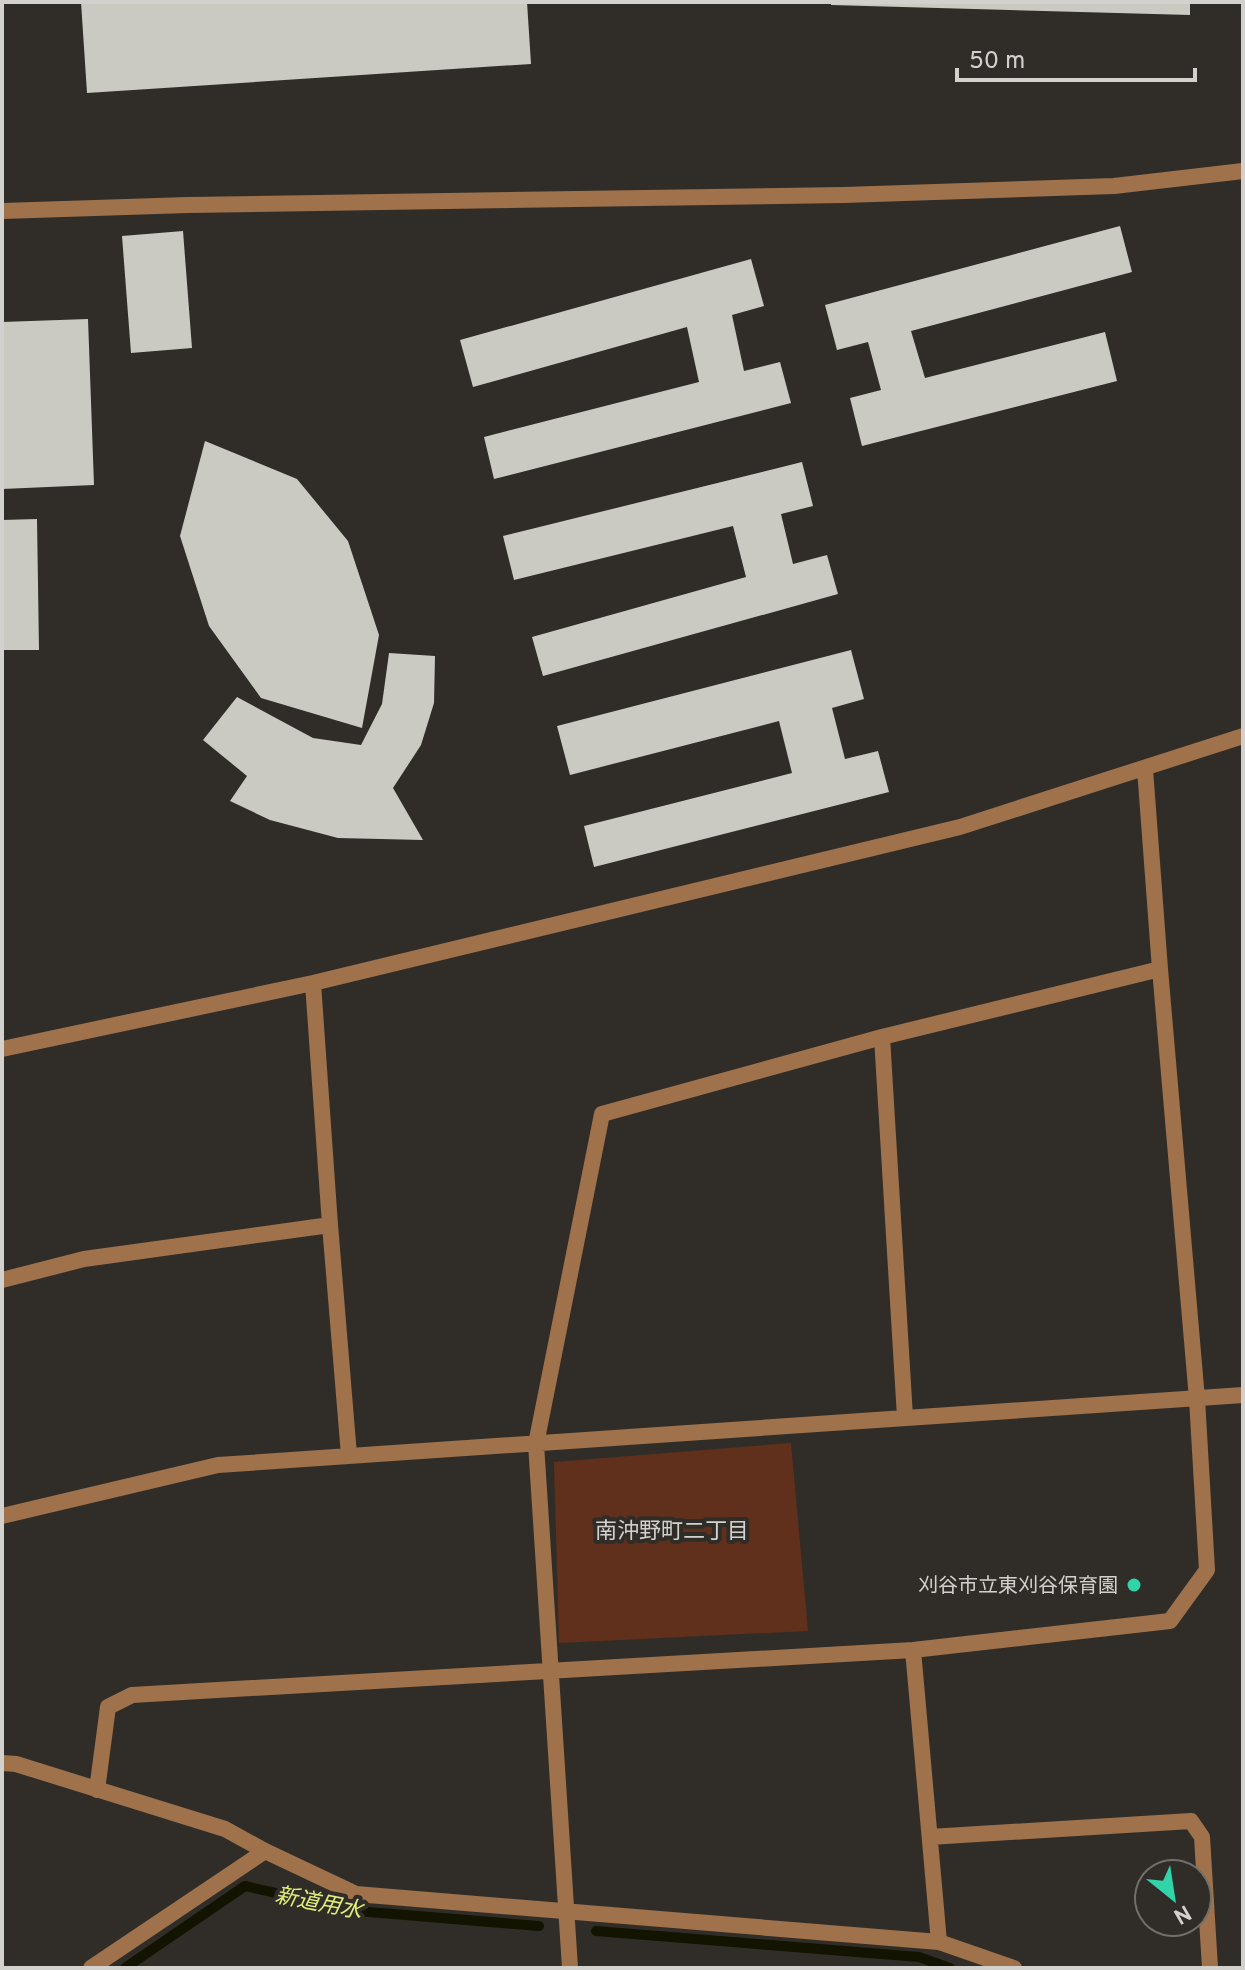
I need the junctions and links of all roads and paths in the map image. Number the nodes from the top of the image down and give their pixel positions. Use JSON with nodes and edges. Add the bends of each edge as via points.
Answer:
{"nodes":[{"id":1,"x":1243,"y":171,"type":"edge"},
{"id":2,"x":2,"y":211,"type":"edge"},
{"id":3,"x":1243,"y":736,"type":"edge"},
{"id":4,"x":1145,"y":769,"type":"junction"},
{"id":5,"x":1160,"y":969,"type":"junction"},
{"id":6,"x":313,"y":983,"type":"junction"},
{"id":7,"x":882,"y":1037,"type":"junction"},
{"id":8,"x":2,"y":1049,"type":"edge"},
{"id":9,"x":330,"y":1225,"type":"junction"},
{"id":10,"x":2,"y":1280,"type":"edge"},
{"id":11,"x":1243,"y":1395,"type":"edge"},
{"id":12,"x":1197,"y":1399,"type":"junction"},
{"id":13,"x":905,"y":1417,"type":"junction"},
{"id":14,"x":536,"y":1444,"type":"junction"},
{"id":15,"x":349,"y":1455,"type":"junction"},
{"id":16,"x":2,"y":1516,"type":"edge"},
{"id":17,"x":913,"y":1650,"type":"junction"},
{"id":18,"x":552,"y":1671,"type":"junction"},
{"id":19,"x":2,"y":1763,"type":"edge"},
{"id":20,"x":97,"y":1790,"type":"junction"},
{"id":21,"x":930,"y":1837,"type":"junction"},
{"id":22,"x":265,"y":1851,"type":"junction"},
{"id":23,"x":566,"y":1910,"type":"junction"},
{"id":24,"x":939,"y":1942,"type":"junction"},
{"id":25,"x":91,"y":1968,"type":"edge"},
{"id":26,"x":570,"y":1968,"type":"edge"},
{"id":27,"x":1014,"y":1968,"type":"edge"},
{"id":28,"x":1210,"y":1968,"type":"edge"}],
"edges":[{"from":1,"to":2,"type":"street","via":[[1114,186],[844,195]]},
{"from":3,"to":4,"type":"street"},
{"from":4,"to":5,"type":"street"},
{"from":4,"to":6,"type":"street","via":[[960,827]]},
{"from":5,"to":7,"type":"street"},
{"from":5,"to":12,"type":"street"},
{"from":6,"to":8,"type":"street"},
{"from":6,"to":9,"type":"street"},
{"from":7,"to":13,"type":"street"},
{"from":7,"to":14,"type":"street","via":[[602,1114]]},
{"from":9,"to":10,"type":"street","via":[[84,1259]]},
{"from":9,"to":15,"type":"street"},
{"from":11,"to":12,"type":"street"},
{"from":12,"to":13,"type":"street"},
{"from":12,"to":17,"type":"street","via":[[1207,1570],[1170,1621]]},
{"from":13,"to":14,"type":"street"},
{"from":14,"to":15,"type":"street"},
{"from":14,"to":18,"type":"street"},
{"from":15,"to":16,"type":"street","via":[[218,1465]]},
{"from":17,"to":18,"type":"street"},
{"from":17,"to":21,"type":"street"},
{"from":18,"to":20,"type":"street","via":[[132,1695],[108,1707]]},
{"from":18,"to":23,"type":"street"},
{"from":19,"to":20,"type":"street"},
{"from":20,"to":22,"type":"street","via":[[225,1829]]},
{"from":21,"to":24,"type":"street"},
{"from":21,"to":28,"type":"street","via":[[1191,1821],[1202,1837]]},
{"from":22,"to":23,"type":"street","via":[[356,1894]]},
{"from":22,"to":25,"type":"street"},
{"from":23,"to":24,"type":"street"},
{"from":23,"to":26,"type":"street"},
{"from":24,"to":27,"type":"street"}]}
